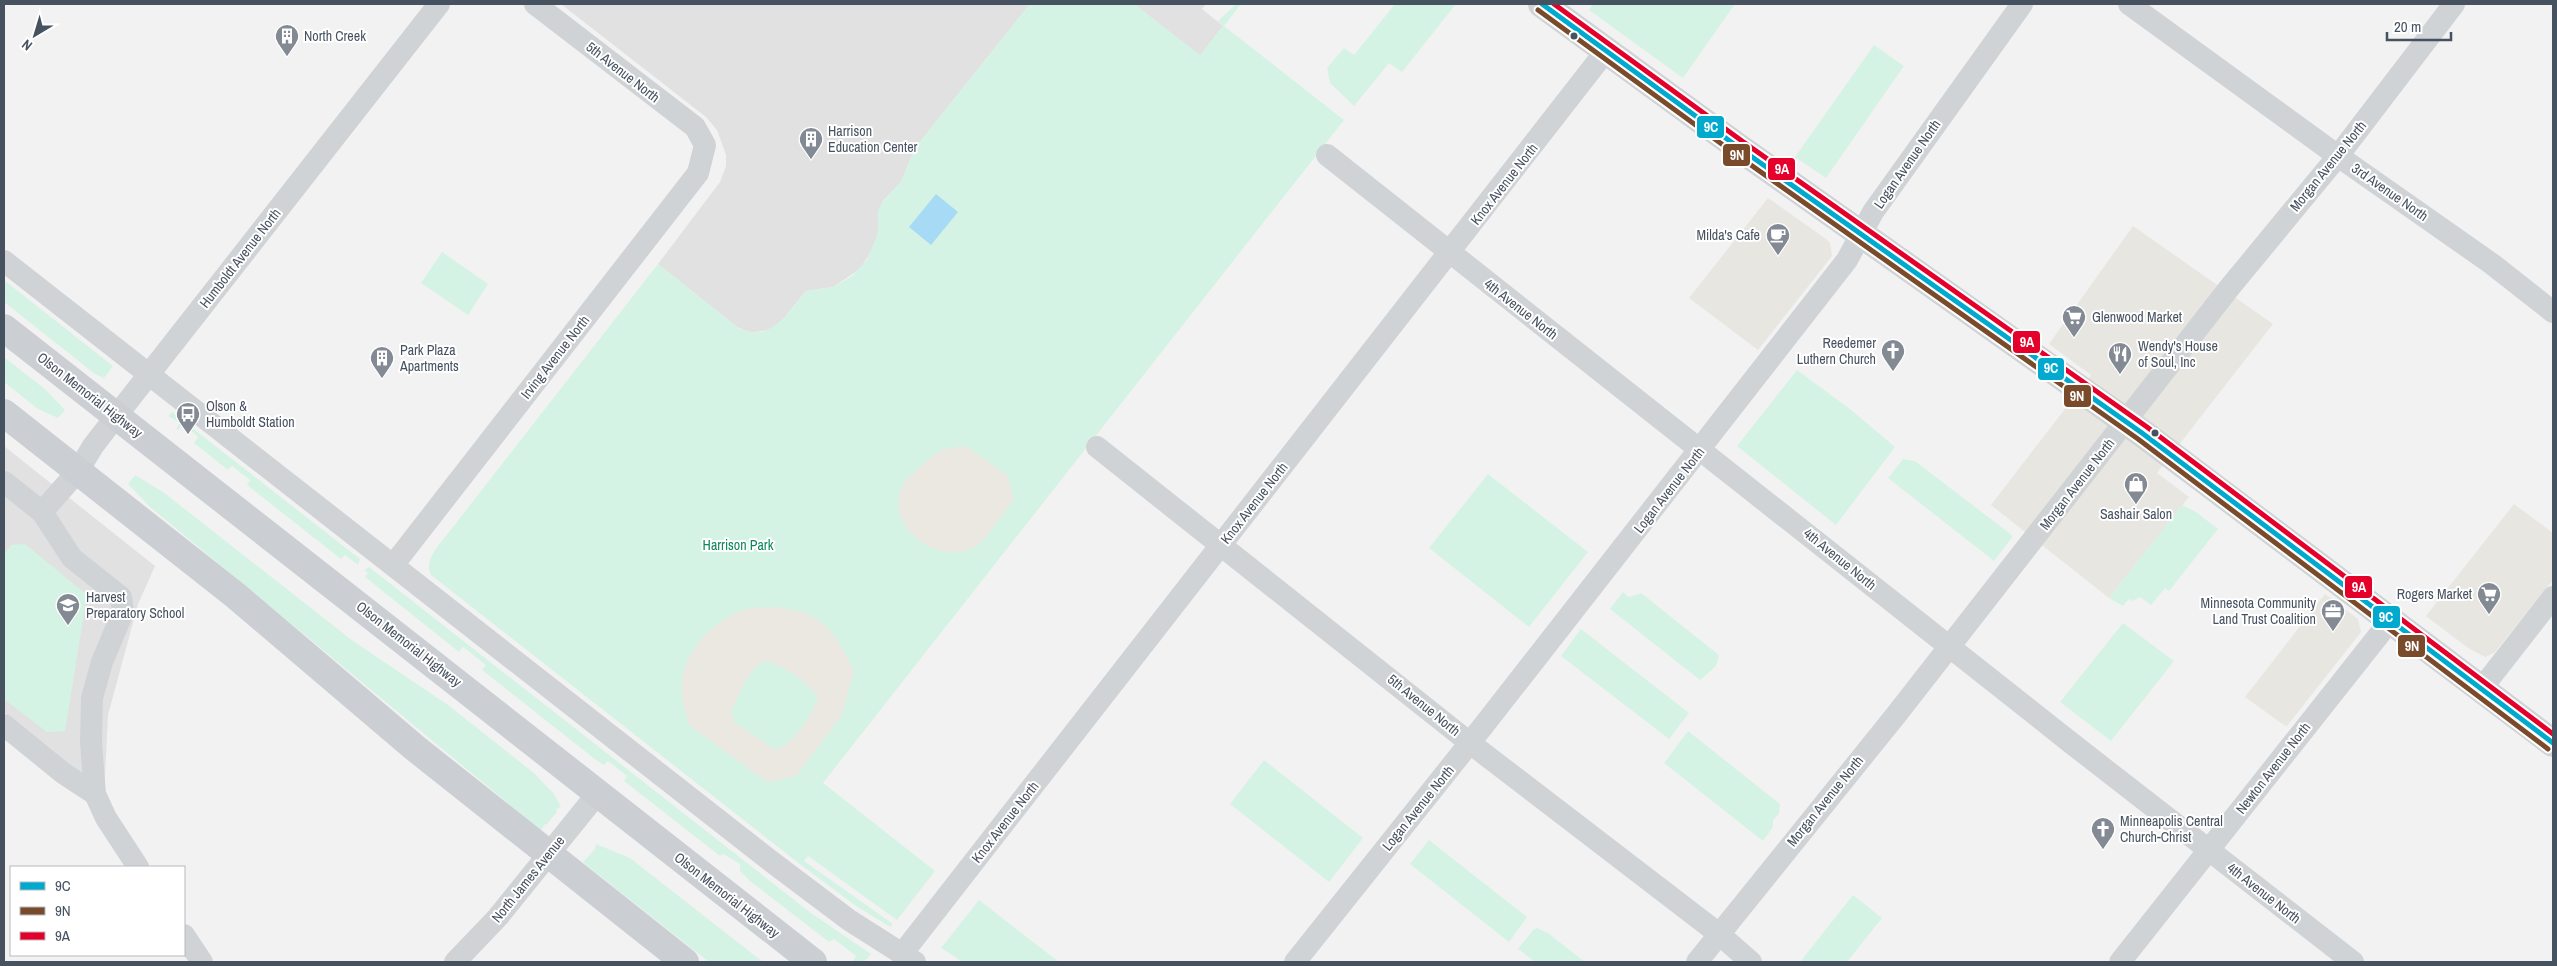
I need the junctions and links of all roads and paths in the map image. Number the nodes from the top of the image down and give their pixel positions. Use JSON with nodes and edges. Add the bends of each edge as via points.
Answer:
{"nodes":[{"id":1,"x":439,"y":4,"type":"edge"},
{"id":2,"x":535,"y":4,"type":"edge"},
{"id":3,"x":1542,"y":4,"type":"edge"},
{"id":4,"x":2022,"y":4,"type":"edge"},
{"id":5,"x":2129,"y":4,"type":"edge"},
{"id":6,"x":2454,"y":4,"type":"edge"},
{"id":7,"x":1605,"y":52,"type":"junction"},
{"id":8,"x":705,"y":145,"type":"joint"},
{"id":9,"x":1327,"y":155,"type":"dead end"},
{"id":10,"x":2338,"y":156,"type":"junction"},
{"id":11,"x":1861,"y":235,"type":"junction"},
{"id":12,"x":1450,"y":253,"type":"junction"},
{"id":13,"x":4,"y":261,"type":"edge"},
{"id":14,"x":2553,"y":312,"type":"edge"},
{"id":15,"x":4,"y":328,"type":"edge"},
{"id":16,"x":150,"y":374,"type":"junction"},
{"id":17,"x":4,"y":412,"type":"edge"},
{"id":18,"x":117,"y":415,"type":"junction"},
{"id":19,"x":2125,"y":422,"type":"junction"},
{"id":20,"x":1097,"y":448,"type":"dead end"},
{"id":21,"x":1700,"y":450,"type":"junction"},
{"id":22,"x":78,"y":471,"type":"junction"},
{"id":23,"x":4,"y":482,"type":"edge"},
{"id":24,"x":42,"y":512,"type":"junction"},
{"id":25,"x":1221,"y":545,"type":"junction"},
{"id":26,"x":394,"y":564,"type":"junction"},
{"id":27,"x":2553,"y":597,"type":"edge"},
{"id":28,"x":2390,"y":621,"type":"junction"},
{"id":29,"x":1949,"y":647,"type":"junction"},
{"id":30,"x":2482,"y":688,"type":"junction"},
{"id":31,"x":4,"y":725,"type":"edge"},
{"id":32,"x":1470,"y":743,"type":"junction"},
{"id":33,"x":2553,"y":743,"type":"edge"},
{"id":34,"x":598,"y":793,"type":"junction"},
{"id":35,"x":96,"y":794,"type":"junction"},
{"id":36,"x":2209,"y":850,"type":"junction"},
{"id":37,"x":548,"y":855,"type":"junction"},
{"id":38,"x":137,"y":866,"type":"edge"},
{"id":39,"x":1719,"y":934,"type":"junction"},
{"id":40,"x":185,"y":936,"type":"edge"},
{"id":41,"x":908,"y":958,"type":"edge"},
{"id":42,"x":202,"y":962,"type":"edge"},
{"id":43,"x":454,"y":962,"type":"edge"},
{"id":44,"x":685,"y":962,"type":"edge"},
{"id":45,"x":813,"y":962,"type":"edge"},
{"id":46,"x":1295,"y":962,"type":"edge"},
{"id":47,"x":1697,"y":962,"type":"edge"},
{"id":48,"x":1751,"y":962,"type":"edge"},
{"id":49,"x":2120,"y":962,"type":"edge"},
{"id":50,"x":2353,"y":962,"type":"edge"}],
"edges":[{"from":1,"to":16,"type":"street","name":"Humboldt Avenue North"},
{"from":2,"to":8,"type":"street","name":"5th Avenue North","via":[[695,128]]},
{"from":3,"to":7,"type":"street"},
{"from":4,"to":11,"type":"street","name":"Logan Avenue North","via":[[1873,212]]},
{"from":5,"to":10,"type":"street","name":"3rd Avenue North"},
{"from":6,"to":10,"type":"street","name":"Morgan Avenue North"},
{"from":7,"to":11,"type":"street"},
{"from":7,"to":12,"type":"street","name":"Knox Avenue North"},
{"from":8,"to":26,"type":"street","name":"Irving Avenue North","via":[[698,173]]},
{"from":9,"to":12,"type":"street","name":"4th Avenue North"},
{"from":10,"to":14,"type":"street","name":"3rd Avenue North","via":[[2492,264]]},
{"from":10,"to":19,"type":"street","name":"Morgan Avenue North"},
{"from":11,"to":19,"type":"street"},
{"from":11,"to":21,"type":"street","name":"Logan Avenue North","via":[[1847,260]]},
{"from":12,"to":21,"type":"street","name":"4th Avenue North"},
{"from":12,"to":25,"type":"street","name":"Knox Avenue North"},
{"from":13,"to":16,"type":"street"},
{"from":15,"to":18,"type":"main road","name":"Olson Memorial Highway"},
{"from":16,"to":18,"type":"street","name":"Humboldt Avenue North"},
{"from":16,"to":26,"type":"street"},
{"from":17,"to":22,"type":"main road"},
{"from":18,"to":22,"type":"street","name":"Humboldt Avenue North"},
{"from":18,"to":34,"type":"main road","name":"Olson Memorial Highway"},
{"from":19,"to":28,"type":"street"},
{"from":19,"to":29,"type":"street","name":"Morgan Avenue North"},
{"from":20,"to":25,"type":"street","name":"5th Avenue North"},
{"from":21,"to":29,"type":"street","name":"4th Avenue North"},
{"from":21,"to":32,"type":"street","name":"Logan Avenue North"},
{"from":22,"to":24,"type":"street","name":"Humboldt Avenue North"},
{"from":22,"to":37,"type":"main road","via":[[235,595],[415,748]]},
{"from":23,"to":24,"type":"street"},
{"from":24,"to":35,"type":"street","via":[[72,558],[121,597],[124,612],[102,662],[92,698],[91,742]]},
{"from":25,"to":32,"type":"street","name":"5th Avenue North"},
{"from":25,"to":41,"type":"street","name":"Knox Avenue North"},
{"from":26,"to":41,"type":"street","via":[[780,868],[849,920]]},
{"from":27,"to":30,"type":"street"},
{"from":28,"to":30,"type":"street"},
{"from":28,"to":36,"type":"street","name":"Newton Avenue North"},
{"from":29,"to":36,"type":"street","name":"4th Avenue North"},
{"from":29,"to":39,"type":"street","name":"Morgan Avenue North"},
{"from":30,"to":33,"type":"street"},
{"from":31,"to":35,"type":"street"},
{"from":32,"to":39,"type":"street","name":"5th Avenue North"},
{"from":32,"to":46,"type":"street","name":"Logan Avenue North"},
{"from":34,"to":37,"type":"street","name":"North James Avenue"},
{"from":34,"to":45,"type":"main road","name":"Olson Memorial Highway"},
{"from":35,"to":38,"type":"street","via":[[106,818]]},
{"from":36,"to":49,"type":"street","name":"Newton Avenue North"},
{"from":36,"to":50,"type":"street","name":"4th Avenue North"},
{"from":37,"to":43,"type":"street","name":"North James Avenue","via":[[498,917]]},
{"from":37,"to":44,"type":"main road"},
{"from":39,"to":47,"type":"street","name":"Morgan Avenue North"},
{"from":39,"to":48,"type":"street","name":"5th Avenue North"},
{"from":40,"to":42,"type":"street"}]}
